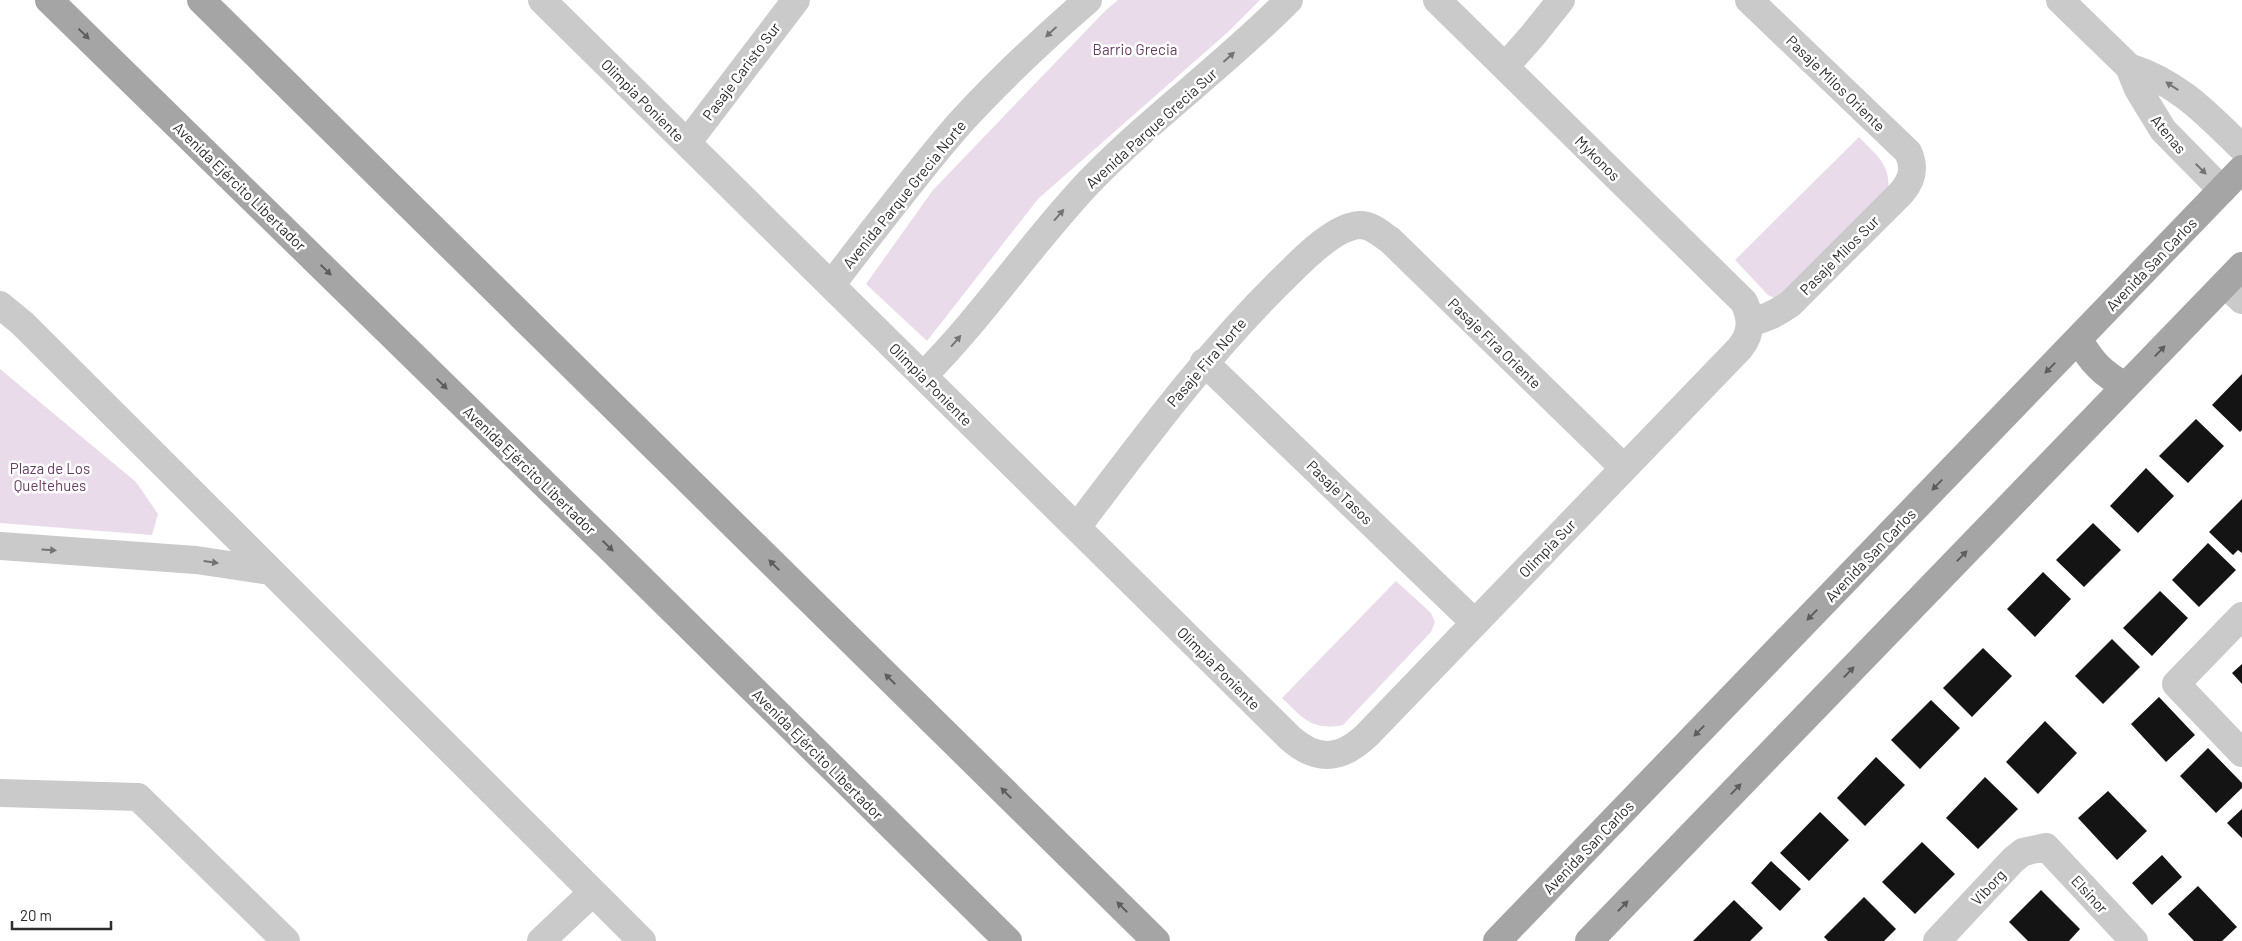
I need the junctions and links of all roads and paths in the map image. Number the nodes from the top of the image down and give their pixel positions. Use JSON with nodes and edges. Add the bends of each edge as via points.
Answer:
{"nodes":[{"id":1,"x":49,"y":0,"type":"edge"},
{"id":2,"x":200,"y":0,"type":"edge"},
{"id":3,"x":542,"y":0,"type":"edge"},
{"id":4,"x":796,"y":0,"type":"edge"},
{"id":5,"x":1088,"y":0,"type":"edge"},
{"id":6,"x":1289,"y":0,"type":"edge"},
{"id":7,"x":1437,"y":0,"type":"edge"},
{"id":8,"x":1561,"y":0,"type":"edge"},
{"id":9,"x":1749,"y":0,"type":"edge"},
{"id":10,"x":2060,"y":0,"type":"edge"},
{"id":11,"x":1504,"y":67,"type":"junction"},
{"id":12,"x":2129,"y":67,"type":"junction"},
{"id":13,"x":687,"y":143,"type":"junction"},
{"id":14,"x":2242,"y":148,"type":"edge"},
{"id":15,"x":2242,"y":169,"type":"edge"},
{"id":16,"x":1913,"y":170,"type":"joint"},
{"id":17,"x":2222,"y":190,"type":"junction"},
{"id":18,"x":1361,"y":225,"type":"joint"},
{"id":19,"x":2236,"y":283,"type":"edge"},
{"id":20,"x":831,"y":286,"type":"junction"},
{"id":21,"x":0,"y":305,"type":"edge"},
{"id":22,"x":1750,"y":322,"type":"junction"},
{"id":23,"x":2079,"y":339,"type":"junction"},
{"id":24,"x":1204,"y":362,"type":"junction"},
{"id":25,"x":922,"y":376,"type":"junction"},
{"id":26,"x":2126,"y":386,"type":"junction"},
{"id":27,"x":1624,"y":468,"type":"junction"},
{"id":28,"x":1077,"y":528,"type":"junction"},
{"id":29,"x":0,"y":546,"type":"edge"},
{"id":30,"x":270,"y":571,"type":"junction"},
{"id":31,"x":2242,"y":616,"type":"edge"},
{"id":32,"x":1475,"y":623,"type":"junction"},
{"id":33,"x":2242,"y":753,"type":"edge"},
{"id":34,"x":1328,"y":755,"type":"joint"},
{"id":35,"x":0,"y":793,"type":"edge"},
{"id":36,"x":2046,"y":846,"type":"joint"},
{"id":37,"x":593,"y":892,"type":"junction"},
{"id":38,"x":286,"y":941,"type":"edge"},
{"id":39,"x":541,"y":941,"type":"edge"},
{"id":40,"x":642,"y":941,"type":"edge"},
{"id":41,"x":1008,"y":941,"type":"edge"},
{"id":42,"x":1156,"y":941,"type":"edge"},
{"id":43,"x":1497,"y":941,"type":"edge"},
{"id":44,"x":1589,"y":941,"type":"edge"},
{"id":45,"x":1938,"y":941,"type":"edge"},
{"id":46,"x":2134,"y":941,"type":"edge"}],
"edges":[{"from":1,"to":41,"type":"main road","name":"Avenida Ejército Libertador","one_way":true},
{"from":42,"to":2,"type":"main road","one_way":true},
{"from":3,"to":13,"type":"street","name":"Olimpia Poniente"},
{"from":4,"to":13,"type":"street","name":"Pasaje Caristo Sur"},
{"from":5,"to":20,"type":"street","name":"Avenida Parque Grecia Norte","one_way":true,"via":[[1012,69],[960,123]]},
{"from":25,"to":6,"type":"street","name":"Avenida Parque Grecia Sur","one_way":true,"via":[[978,315],[1090,181]]},
{"from":7,"to":11,"type":"street","name":"Mykonos"},
{"from":8,"to":11,"type":"street"},
{"from":9,"to":16,"type":"street","name":"Pasaje Milos Oriente","via":[[1908,152]]},
{"from":10,"to":12,"type":"street","name":"Atenas"},
{"from":11,"to":22,"type":"street","name":"Mykonos","via":[[1744,302]]},
{"from":14,"to":12,"type":"street","name":"Atenas","one_way":true,"via":[[2189,98],[2167,83]]},
{"from":12,"to":17,"type":"street","name":"Atenas","one_way":true,"via":[[2145,103],[2163,130]]},
{"from":13,"to":20,"type":"street","name":"Olimpia Poniente"},
{"from":15,"to":17,"type":"main road","name":"Avenida San Carlos"},
{"from":16,"to":22,"type":"street","name":"Pasaje Milos Sur","via":[[1902,192],[1790,304],[1778,313]]},
{"from":17,"to":23,"type":"main road","name":"Avenida San Carlos"},
{"from":18,"to":24,"type":"street","name":"Pasaje Fira Norte","via":[[1351,227],[1322,244],[1254,308]]},
{"from":18,"to":27,"type":"street","name":"Pasaje Fira Oriente","via":[[1374,228],[1390,240]]},
{"from":26,"to":19,"type":"main road","one_way":true},
{"from":20,"to":25,"type":"street","name":"Olimpia Poniente"},
{"from":21,"to":30,"type":"street"},
{"from":22,"to":27,"type":"street","name":"Olimpia Sur","via":[[1746,340],[1740,348]]},
{"from":23,"to":26,"type":"main road","via":[[2097,367]]},
{"from":23,"to":43,"type":"main road","name":"Avenida San Carlos","one_way":true},
{"from":24,"to":28,"type":"street","name":"Pasaje Fira Norte","via":[[1170,402]]},
{"from":24,"to":32,"type":"street","name":"Pasaje Tasos"},
{"from":25,"to":28,"type":"street","name":"Olimpia Poniente"},
{"from":44,"to":26,"type":"main road","one_way":true},
{"from":27,"to":32,"type":"street","name":"Olimpia Sur"},
{"from":28,"to":34,"type":"street","name":"Olimpia Poniente","via":[[1290,738],[1313,753]]},
{"from":29,"to":30,"type":"street","one_way":true,"via":[[196,560]]},
{"from":30,"to":37,"type":"street"},
{"from":31,"to":33,"type":"street","via":[[2176,684]]},
{"from":32,"to":34,"type":"street","name":"Olimpia Sur","via":[[1356,746]]},
{"from":35,"to":38,"type":"street","via":[[138,797]]},
{"from":36,"to":45,"type":"street","name":"Viborg","via":[[2023,852],[2012,860]]},
{"from":36,"to":46,"type":"street","name":"Elsinor"},
{"from":37,"to":39,"type":"street"},
{"from":37,"to":40,"type":"street"}]}
